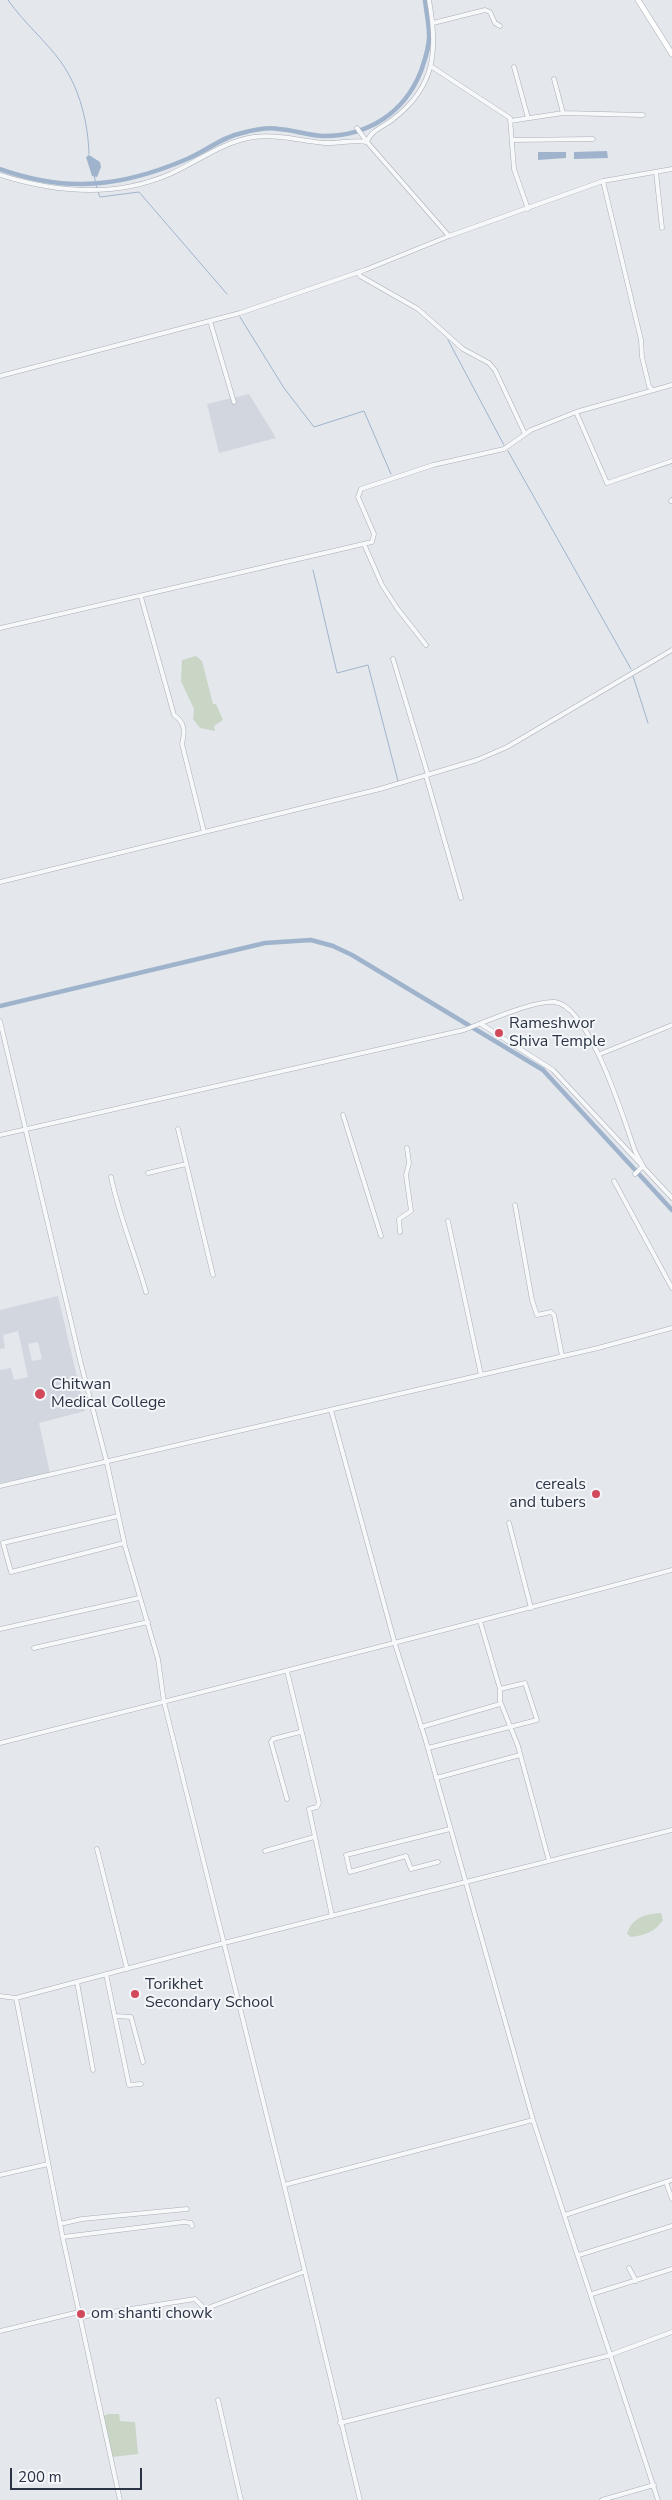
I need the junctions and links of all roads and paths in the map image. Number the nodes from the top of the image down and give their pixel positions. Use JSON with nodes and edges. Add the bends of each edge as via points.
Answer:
{"nodes":[{"id":1,"x":429,"y":0,"type":"edge"},
{"id":2,"x":638,"y":0,"type":"edge"},
{"id":3,"x":433,"y":23,"type":"junction"},
{"id":4,"x":500,"y":26,"type":"dead end"},
{"id":5,"x":672,"y":54,"type":"edge"},
{"id":6,"x":432,"y":67,"type":"junction"},
{"id":7,"x":514,"y":67,"type":"dead end"},
{"id":8,"x":554,"y":79,"type":"dead end"},
{"id":9,"x":563,"y":113,"type":"junction"},
{"id":10,"x":643,"y":115,"type":"dead end"},
{"id":11,"x":528,"y":118,"type":"junction"},
{"id":12,"x":510,"y":122,"type":"junction"},
{"id":13,"x":357,"y":128,"type":"dead end"},
{"id":14,"x":593,"y":139,"type":"dead end"},
{"id":15,"x":512,"y":140,"type":"junction"},
{"id":16,"x":367,"y":142,"type":"junction"},
{"id":17,"x":672,"y":169,"type":"edge"},
{"id":18,"x":656,"y":172,"type":"junction"},
{"id":19,"x":0,"y":175,"type":"edge"},
{"id":20,"x":603,"y":181,"type":"junction"},
{"id":21,"x":528,"y":209,"type":"junction"},
{"id":22,"x":662,"y":228,"type":"dead end"},
{"id":23,"x":449,"y":236,"type":"junction"},
{"id":24,"x":358,"y":272,"type":"junction"},
{"id":25,"x":210,"y":321,"type":"junction"},
{"id":26,"x":0,"y":376,"type":"edge"},
{"id":27,"x":672,"y":385,"type":"edge"},
{"id":28,"x":652,"y":390,"type":"junction"},
{"id":29,"x":234,"y":402,"type":"dead end"},
{"id":30,"x":576,"y":412,"type":"junction"},
{"id":31,"x":525,"y":434,"type":"junction"},
{"id":32,"x":672,"y":461,"type":"edge"},
{"id":33,"x":364,"y":544,"type":"junction"},
{"id":34,"x":141,"y":597,"type":"junction"},
{"id":35,"x":0,"y":628,"type":"edge"},
{"id":36,"x":426,"y":645,"type":"dead end"},
{"id":37,"x":672,"y":650,"type":"edge"},
{"id":38,"x":393,"y":660,"type":"dead end"},
{"id":39,"x":427,"y":776,"type":"junction"},
{"id":40,"x":204,"y":832,"type":"junction"},
{"id":41,"x":0,"y":882,"type":"edge"},
{"id":42,"x":461,"y":898,"type":"dead end"},
{"id":43,"x":0,"y":1021,"type":"edge"},
{"id":44,"x":481,"y":1024,"type":"junction"},
{"id":45,"x":672,"y":1025,"type":"edge"},
{"id":46,"x":600,"y":1054,"type":"junction"},
{"id":47,"x":343,"y":1115,"type":"dead end"},
{"id":48,"x":24,"y":1129,"type":"junction"},
{"id":49,"x":178,"y":1129,"type":"dead end"},
{"id":50,"x":0,"y":1135,"type":"edge"},
{"id":51,"x":407,"y":1148,"type":"dead end"},
{"id":52,"x":186,"y":1164,"type":"junction"},
{"id":53,"x":641,"y":1167,"type":"junction"},
{"id":54,"x":148,"y":1173,"type":"dead end"},
{"id":55,"x":635,"y":1174,"type":"dead end"},
{"id":56,"x":111,"y":1177,"type":"dead end"},
{"id":57,"x":614,"y":1181,"type":"dead end"},
{"id":58,"x":672,"y":1198,"type":"edge"},
{"id":59,"x":515,"y":1205,"type":"dead end"},
{"id":60,"x":448,"y":1221,"type":"dead end"},
{"id":61,"x":400,"y":1232,"type":"dead end"},
{"id":62,"x":381,"y":1236,"type":"dead end"},
{"id":63,"x":213,"y":1276,"type":"dead end"},
{"id":64,"x":672,"y":1288,"type":"edge"},
{"id":65,"x":146,"y":1292,"type":"dead end"},
{"id":66,"x":672,"y":1328,"type":"edge"},
{"id":67,"x":562,"y":1356,"type":"junction"},
{"id":68,"x":481,"y":1375,"type":"junction"},
{"id":69,"x":331,"y":1410,"type":"junction"},
{"id":70,"x":107,"y":1463,"type":"junction"},
{"id":71,"x":0,"y":1486,"type":"edge"},
{"id":72,"x":118,"y":1516,"type":"junction"},
{"id":73,"x":509,"y":1523,"type":"dead end"},
{"id":74,"x":124,"y":1543,"type":"junction"},
{"id":75,"x":672,"y":1570,"type":"edge"},
{"id":76,"x":139,"y":1598,"type":"junction"},
{"id":77,"x":531,"y":1608,"type":"junction"},
{"id":78,"x":480,"y":1621,"type":"junction"},
{"id":79,"x":148,"y":1622,"type":"junction"},
{"id":80,"x":0,"y":1629,"type":"edge"},
{"id":81,"x":395,"y":1644,"type":"junction"},
{"id":82,"x":34,"y":1648,"type":"dead end"},
{"id":83,"x":287,"y":1671,"type":"junction"},
{"id":84,"x":500,"y":1689,"type":"junction"},
{"id":85,"x":164,"y":1702,"type":"junction"},
{"id":86,"x":500,"y":1704,"type":"junction"},
{"id":87,"x":421,"y":1727,"type":"junction"},
{"id":88,"x":509,"y":1728,"type":"junction"},
{"id":89,"x":300,"y":1732,"type":"junction"},
{"id":90,"x":0,"y":1743,"type":"edge"},
{"id":91,"x":428,"y":1748,"type":"junction"},
{"id":92,"x":520,"y":1755,"type":"junction"},
{"id":93,"x":436,"y":1778,"type":"junction"},
{"id":94,"x":287,"y":1799,"type":"dead end"},
{"id":95,"x":450,"y":1829,"type":"junction"},
{"id":96,"x":672,"y":1830,"type":"edge"},
{"id":97,"x":314,"y":1837,"type":"junction"},
{"id":98,"x":97,"y":1849,"type":"dead end"},
{"id":99,"x":265,"y":1851,"type":"dead end"},
{"id":100,"x":549,"y":1860,"type":"junction"},
{"id":101,"x":438,"y":1862,"type":"dead end"},
{"id":102,"x":465,"y":1883,"type":"junction"},
{"id":103,"x":332,"y":1916,"type":"junction"},
{"id":104,"x":224,"y":1943,"type":"junction"},
{"id":105,"x":127,"y":1969,"type":"junction"},
{"id":106,"x":106,"y":1974,"type":"junction"},
{"id":107,"x":77,"y":1982,"type":"junction"},
{"id":108,"x":0,"y":1996,"type":"edge"},
{"id":109,"x":16,"y":1998,"type":"junction"},
{"id":110,"x":114,"y":2016,"type":"junction"},
{"id":111,"x":144,"y":2062,"type":"dead end"},
{"id":112,"x":93,"y":2070,"type":"dead end"},
{"id":113,"x":141,"y":2084,"type":"dead end"},
{"id":114,"x":533,"y":2120,"type":"junction"},
{"id":115,"x":48,"y":2164,"type":"junction"},
{"id":116,"x":0,"y":2175,"type":"edge"},
{"id":117,"x":672,"y":2180,"type":"edge"},
{"id":118,"x":666,"y":2182,"type":"junction"},
{"id":119,"x":284,"y":2185,"type":"junction"},
{"id":120,"x":672,"y":2200,"type":"edge"},
{"id":121,"x":187,"y":2209,"type":"dead end"},
{"id":122,"x":565,"y":2215,"type":"junction"},
{"id":123,"x":60,"y":2224,"type":"junction"},
{"id":124,"x":192,"y":2226,"type":"dead end"},
{"id":125,"x":672,"y":2226,"type":"edge"},
{"id":126,"x":63,"y":2236,"type":"junction"},
{"id":127,"x":579,"y":2255,"type":"junction"},
{"id":128,"x":629,"y":2268,"type":"dead end"},
{"id":129,"x":672,"y":2269,"type":"edge"},
{"id":130,"x":304,"y":2272,"type":"junction"},
{"id":131,"x":636,"y":2281,"type":"junction"},
{"id":132,"x":592,"y":2294,"type":"junction"},
{"id":133,"x":79,"y":2312,"type":"junction"},
{"id":134,"x":80,"y":2317,"type":"junction"},
{"id":135,"x":0,"y":2331,"type":"edge"},
{"id":136,"x":672,"y":2332,"type":"edge"},
{"id":137,"x":612,"y":2353,"type":"junction"},
{"id":138,"x":218,"y":2400,"type":"dead end"},
{"id":139,"x":340,"y":2422,"type":"junction"},
{"id":140,"x":654,"y":2485,"type":"junction"},
{"id":141,"x":120,"y":2500,"type":"edge"},
{"id":142,"x":241,"y":2500,"type":"edge"},
{"id":143,"x":360,"y":2500,"type":"edge"},
{"id":144,"x":602,"y":2500,"type":"edge"},
{"id":145,"x":658,"y":2500,"type":"edge"}],
"edges":[{"from":1,"to":3,"type":"street"},
{"from":2,"to":5,"type":"main road"},
{"from":3,"to":4,"type":"street","via":[[485,10]]},
{"from":3,"to":6,"type":"street"},
{"from":6,"to":12,"type":"street","via":[[510,118]]},
{"from":6,"to":16,"type":"street","via":[[416,99],[369,135]]},
{"from":7,"to":11,"type":"street"},
{"from":8,"to":9,"type":"street"},
{"from":9,"to":10,"type":"street"},
{"from":9,"to":11,"type":"street"},
{"from":11,"to":12,"type":"street"},
{"from":12,"to":15,"type":"street"},
{"from":13,"to":16,"type":"street"},
{"from":14,"to":15,"type":"street"},
{"from":15,"to":21,"type":"street","via":[[514,169]]},
{"from":16,"to":19,"type":"street","via":[[327,143],[280,136],[252,138],[233,143],[169,174],[132,186],[93,191],[47,187]]},
{"from":16,"to":23,"type":"street"},
{"from":17,"to":18,"type":"street"},
{"from":18,"to":20,"type":"street"},
{"from":18,"to":22,"type":"street"},
{"from":20,"to":21,"type":"street"},
{"from":20,"to":28,"type":"street"},
{"from":21,"to":23,"type":"street"},
{"from":23,"to":24,"type":"street"},
{"from":24,"to":25,"type":"street"},
{"from":24,"to":31,"type":"street","via":[[418,310],[463,350],[489,363]]},
{"from":25,"to":26,"type":"street"},
{"from":25,"to":29,"type":"street"},
{"from":27,"to":28,"type":"street"},
{"from":28,"to":30,"type":"street"},
{"from":30,"to":31,"type":"street"},
{"from":30,"to":32,"type":"street","via":[[607,483]]},
{"from":31,"to":33,"type":"street","via":[[504,449],[433,465],[361,489],[358,497],[374,534],[372,542]]},
{"from":33,"to":34,"type":"street"},
{"from":33,"to":36,"type":"street","via":[[396,608]]},
{"from":34,"to":35,"type":"street"},
{"from":34,"to":40,"type":"street","via":[[174,715],[180,720],[185,734],[182,744]]},
{"from":37,"to":39,"type":"street","via":[[507,746],[478,760]]},
{"from":38,"to":39,"type":"street"},
{"from":39,"to":40,"type":"street"},
{"from":39,"to":42,"type":"street"},
{"from":40,"to":41,"type":"street"},
{"from":43,"to":48,"type":"street"},
{"from":44,"to":46,"type":"street","via":[[548,1002],[558,1003],[572,1014]]},
{"from":44,"to":48,"type":"street"},
{"from":44,"to":53,"type":"street","via":[[553,1070]]},
{"from":45,"to":46,"type":"street"},
{"from":46,"to":53,"type":"street"},
{"from":47,"to":62,"type":"street"},
{"from":48,"to":50,"type":"street"},
{"from":48,"to":70,"type":"street"},
{"from":49,"to":52,"type":"street"},
{"from":51,"to":61,"type":"street","via":[[409,1163],[406,1174],[411,1211],[398,1219]]},
{"from":52,"to":54,"type":"street"},
{"from":52,"to":63,"type":"street"},
{"from":53,"to":55,"type":"street"},
{"from":53,"to":58,"type":"street"},
{"from":56,"to":65,"type":"street"},
{"from":57,"to":64,"type":"street"},
{"from":59,"to":67,"type":"street","via":[[532,1300],[537,1315],[551,1312],[554,1315]]},
{"from":60,"to":68,"type":"street"},
{"from":66,"to":67,"type":"street"},
{"from":67,"to":68,"type":"street"},
{"from":68,"to":69,"type":"street"},
{"from":69,"to":70,"type":"street"},
{"from":69,"to":81,"type":"street"},
{"from":70,"to":71,"type":"street"},
{"from":70,"to":72,"type":"street"},
{"from":72,"to":74,"type":"street"},
{"from":72,"to":74,"type":"street","via":[[3,1543],[11,1572]]},
{"from":73,"to":77,"type":"street"},
{"from":74,"to":76,"type":"street"},
{"from":75,"to":77,"type":"street"},
{"from":76,"to":79,"type":"street"},
{"from":76,"to":80,"type":"street"},
{"from":77,"to":78,"type":"street"},
{"from":78,"to":81,"type":"street"},
{"from":78,"to":84,"type":"street"},
{"from":79,"to":82,"type":"street"},
{"from":79,"to":85,"type":"street","via":[[158,1659]]},
{"from":81,"to":83,"type":"street"},
{"from":81,"to":87,"type":"street"},
{"from":83,"to":85,"type":"street"},
{"from":83,"to":89,"type":"street"},
{"from":84,"to":86,"type":"street"},
{"from":84,"to":88,"type":"street","via":[[525,1682],[536,1720]]},
{"from":85,"to":90,"type":"street"},
{"from":85,"to":104,"type":"street"},
{"from":86,"to":87,"type":"street"},
{"from":86,"to":88,"type":"street"},
{"from":87,"to":91,"type":"street"},
{"from":88,"to":91,"type":"street"},
{"from":88,"to":92,"type":"street"},
{"from":89,"to":94,"type":"street","via":[[271,1742]]},
{"from":89,"to":97,"type":"street","via":[[319,1802],[317,1807],[309,1809]]},
{"from":91,"to":93,"type":"street"},
{"from":92,"to":93,"type":"street"},
{"from":92,"to":100,"type":"street"},
{"from":93,"to":95,"type":"street"},
{"from":95,"to":101,"type":"street","via":[[346,1856],[350,1872],[406,1856],[411,1869]]},
{"from":95,"to":102,"type":"street"},
{"from":96,"to":100,"type":"street"},
{"from":97,"to":99,"type":"street"},
{"from":97,"to":103,"type":"street"},
{"from":98,"to":105,"type":"street"},
{"from":100,"to":102,"type":"street"},
{"from":102,"to":103,"type":"street"},
{"from":102,"to":114,"type":"street"},
{"from":103,"to":104,"type":"street"},
{"from":104,"to":105,"type":"street"},
{"from":104,"to":119,"type":"street"},
{"from":105,"to":106,"type":"street"},
{"from":106,"to":107,"type":"street"},
{"from":106,"to":110,"type":"street"},
{"from":107,"to":109,"type":"street"},
{"from":107,"to":112,"type":"street"},
{"from":108,"to":109,"type":"street"},
{"from":109,"to":115,"type":"street"},
{"from":110,"to":111,"type":"street","via":[[131,2017]]},
{"from":110,"to":113,"type":"street","via":[[129,2085]]},
{"from":114,"to":119,"type":"street"},
{"from":114,"to":122,"type":"street"},
{"from":115,"to":116,"type":"street"},
{"from":115,"to":123,"type":"street"},
{"from":117,"to":118,"type":"street"},
{"from":118,"to":120,"type":"street"},
{"from":118,"to":122,"type":"street"},
{"from":119,"to":130,"type":"street"},
{"from":121,"to":123,"type":"street"},
{"from":122,"to":127,"type":"street"},
{"from":123,"to":126,"type":"street"},
{"from":124,"to":126,"type":"street","via":[[184,2222]]},
{"from":125,"to":127,"type":"street"},
{"from":126,"to":133,"type":"street"},
{"from":127,"to":132,"type":"street"},
{"from":128,"to":131,"type":"street"},
{"from":129,"to":131,"type":"street"},
{"from":130,"to":134,"type":"street","via":[[206,2309],[195,2299]]},
{"from":130,"to":139,"type":"street"},
{"from":131,"to":132,"type":"street"},
{"from":132,"to":137,"type":"street"},
{"from":133,"to":134,"type":"street"},
{"from":133,"to":135,"type":"street"},
{"from":134,"to":141,"type":"street"},
{"from":136,"to":137,"type":"street"},
{"from":137,"to":139,"type":"street"},
{"from":137,"to":140,"type":"street"},
{"from":138,"to":142,"type":"street"},
{"from":139,"to":143,"type":"street"},
{"from":140,"to":144,"type":"street"},
{"from":140,"to":145,"type":"street"}]}
